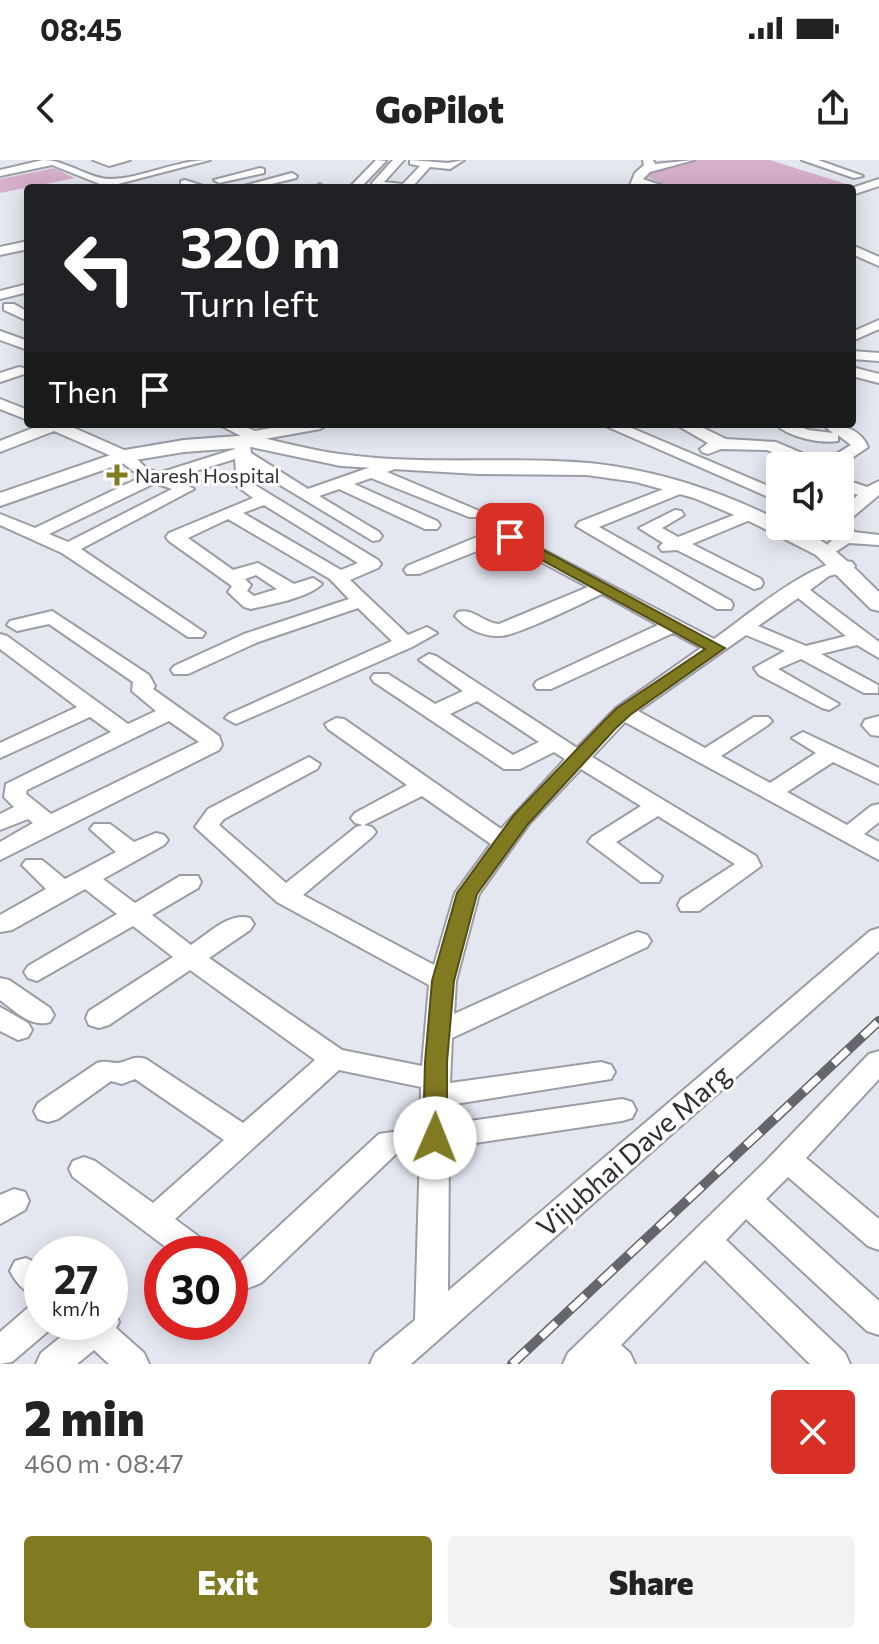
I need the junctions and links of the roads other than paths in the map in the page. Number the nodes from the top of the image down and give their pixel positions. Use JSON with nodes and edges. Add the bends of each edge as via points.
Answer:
{"nodes":[{"id":1,"x":83,"y":160,"type":"edge"},
{"id":2,"x":98,"y":160,"type":"edge"},
{"id":3,"x":155,"y":160,"type":"edge"},
{"id":4,"x":203,"y":160,"type":"edge"},
{"id":5,"x":383,"y":160,"type":"edge"},
{"id":6,"x":395,"y":160,"type":"edge"},
{"id":7,"x":689,"y":160,"type":"edge"},
{"id":8,"x":807,"y":160,"type":"edge"},
{"id":9,"x":0,"y":162,"type":"edge"},
{"id":10,"x":54,"y":162,"type":"edge"},
{"id":11,"x":428,"y":163,"type":"junction"},
{"id":12,"x":126,"y":164,"type":"edge"},
{"id":13,"x":648,"y":165,"type":"edge"},
{"id":14,"x":173,"y":167,"type":"junction"},
{"id":15,"x":451,"y":167,"type":"edge"},
{"id":16,"x":18,"y":169,"type":"junction"},
{"id":17,"x":228,"y":170,"type":"dead end"},
{"id":18,"x":0,"y":173,"type":"edge"},
{"id":19,"x":144,"y":174,"type":"junction"},
{"id":20,"x":292,"y":176,"type":"dead end"},
{"id":21,"x":858,"y":176,"type":"dead end"},
{"id":22,"x":219,"y":180,"type":"dead end"},
{"id":23,"x":413,"y":180,"type":"junction"},
{"id":24,"x":305,"y":181,"type":"dead end"},
{"id":25,"x":110,"y":182,"type":"edge"},
{"id":26,"x":199,"y":182,"type":"edge"},
{"id":27,"x":879,"y":182,"type":"edge"},
{"id":28,"x":185,"y":183,"type":"dead end"},
{"id":29,"x":273,"y":183,"type":"edge"},
{"id":30,"x":429,"y":183,"type":"dead end"},
{"id":31,"x":169,"y":184,"type":"dead end"},
{"id":32,"x":358,"y":184,"type":"edge"},
{"id":33,"x":369,"y":184,"type":"edge"},
{"id":34,"x":377,"y":184,"type":"edge"},
{"id":35,"x":408,"y":184,"type":"edge"},
{"id":36,"x":635,"y":184,"type":"edge"},
{"id":37,"x":856,"y":191,"type":"edge"},
{"id":38,"x":13,"y":236,"type":"dead end"},
{"id":39,"x":24,"y":242,"type":"edge"},
{"id":40,"x":24,"y":245,"type":"edge"},
{"id":41,"x":0,"y":251,"type":"edge"},
{"id":42,"x":856,"y":251,"type":"edge"},
{"id":43,"x":879,"y":262,"type":"edge"},
{"id":44,"x":24,"y":290,"type":"edge"},
{"id":45,"x":4,"y":301,"type":"edge"},
{"id":46,"x":24,"y":314,"type":"edge"},
{"id":47,"x":879,"y":324,"type":"edge"},
{"id":48,"x":0,"y":335,"type":"edge"},
{"id":49,"x":856,"y":335,"type":"edge"},
{"id":50,"x":22,"y":343,"type":"edge"},
{"id":51,"x":0,"y":347,"type":"edge"},
{"id":52,"x":19,"y":371,"type":"dead end"},
{"id":53,"x":856,"y":372,"type":"edge"},
{"id":54,"x":0,"y":378,"type":"edge"},
{"id":55,"x":879,"y":379,"type":"edge"},
{"id":56,"x":24,"y":401,"type":"edge"},
{"id":57,"x":5,"y":408,"type":"edge"},
{"id":58,"x":45,"y":428,"type":"edge"},
{"id":59,"x":63,"y":428,"type":"edge"},
{"id":60,"x":229,"y":428,"type":"edge"},
{"id":61,"x":308,"y":428,"type":"edge"},
{"id":62,"x":626,"y":428,"type":"edge"},
{"id":63,"x":690,"y":428,"type":"edge"},
{"id":64,"x":791,"y":428,"type":"edge"},
{"id":65,"x":831,"y":431,"type":"edge"},
{"id":66,"x":720,"y":444,"type":"junction"},
{"id":67,"x":0,"y":447,"type":"edge"},
{"id":68,"x":246,"y":448,"type":"junction"},
{"id":69,"x":786,"y":452,"type":"edge"},
{"id":70,"x":852,"y":452,"type":"edge"},
{"id":71,"x":123,"y":455,"type":"junction"},
{"id":72,"x":684,"y":457,"type":"junction"},
{"id":73,"x":394,"y":464,"type":"junction"},
{"id":74,"x":372,"y":472,"type":"junction"},
{"id":75,"x":160,"y":476,"type":"junction"},
{"id":76,"x":339,"y":483,"type":"junction"},
{"id":77,"x":185,"y":484,"type":"dead end"},
{"id":78,"x":854,"y":486,"type":"edge"},
{"id":79,"x":679,"y":488,"type":"junction"},
{"id":80,"x":874,"y":490,"type":"edge"},
{"id":81,"x":766,"y":491,"type":"edge"},
{"id":82,"x":306,"y":495,"type":"junction"},
{"id":83,"x":0,"y":498,"type":"edge"},
{"id":84,"x":266,"y":499,"type":"junction"},
{"id":85,"x":229,"y":512,"type":"junction"},
{"id":86,"x":475,"y":513,"type":"dead end"},
{"id":87,"x":749,"y":514,"type":"junction"},
{"id":88,"x":675,"y":515,"type":"dead end"},
{"id":89,"x":296,"y":517,"type":"junction"},
{"id":90,"x":766,"y":518,"type":"edge"},
{"id":91,"x":0,"y":519,"type":"edge"},
{"id":92,"x":431,"y":525,"type":"dead end"},
{"id":93,"x":260,"y":531,"type":"junction"},
{"id":94,"x":38,"y":533,"type":"junction"},
{"id":95,"x":373,"y":536,"type":"dead end"},
{"id":96,"x":879,"y":540,"type":"edge"},
{"id":97,"x":677,"y":543,"type":"junction"},
{"id":98,"x":840,"y":544,"type":"edge"},
{"id":99,"x":68,"y":549,"type":"junction"},
{"id":100,"x":641,"y":558,"type":"junction"},
{"id":101,"x":413,"y":570,"type":"dead end"},
{"id":102,"x":232,"y":577,"type":"junction"},
{"id":103,"x":339,"y":577,"type":"junction"},
{"id":104,"x":754,"y":583,"type":"dead end"},
{"id":105,"x":313,"y":584,"type":"dead end"},
{"id":106,"x":603,"y":587,"type":"junction"},
{"id":107,"x":799,"y":590,"type":"junction"},
{"id":108,"x":292,"y":591,"type":"junction"},
{"id":109,"x":879,"y":595,"type":"edge"},
{"id":110,"x":361,"y":601,"type":"junction"},
{"id":111,"x":879,"y":604,"type":"edge"},
{"id":112,"x":724,"y":605,"type":"dead end"},
{"id":113,"x":465,"y":616,"type":"dead end"},
{"id":114,"x":6,"y":624,"type":"edge"},
{"id":115,"x":674,"y":625,"type":"junction"},
{"id":116,"x":745,"y":628,"type":"junction"},
{"id":117,"x":195,"y":633,"type":"dead end"},
{"id":118,"x":427,"y":633,"type":"dead end"},
{"id":119,"x":861,"y":638,"type":"junction"},
{"id":120,"x":0,"y":640,"type":"edge"},
{"id":121,"x":405,"y":643,"type":"junction"},
{"id":122,"x":716,"y":648,"type":"junction"},
{"id":123,"x":802,"y":652,"type":"junction"},
{"id":124,"x":879,"y":652,"type":"edge"},
{"id":125,"x":429,"y":660,"type":"dead end"},
{"id":126,"x":181,"y":670,"type":"dead end"},
{"id":127,"x":381,"y":678,"type":"dead end"},
{"id":128,"x":544,"y":685,"type":"dead end"},
{"id":129,"x":871,"y":689,"type":"dead end"},
{"id":130,"x":478,"y":692,"type":"junction"},
{"id":131,"x":829,"y":704,"type":"dead end"},
{"id":132,"x":92,"y":708,"type":"junction"},
{"id":133,"x":171,"y":712,"type":"junction"},
{"id":134,"x":623,"y":712,"type":"junction"},
{"id":135,"x":434,"y":713,"type":"junction"},
{"id":136,"x":236,"y":718,"type":"dead end"},
{"id":137,"x":761,"y":721,"type":"dead end"},
{"id":138,"x":879,"y":722,"type":"edge"},
{"id":139,"x":336,"y":724,"type":"dead end"},
{"id":140,"x":879,"y":730,"type":"edge"},
{"id":141,"x":126,"y":733,"type":"junction"},
{"id":142,"x":803,"y":738,"type":"dead end"},
{"id":143,"x":555,"y":743,"type":"junction"},
{"id":144,"x":0,"y":751,"type":"edge"},
{"id":145,"x":832,"y":753,"type":"junction"},
{"id":146,"x":705,"y":757,"type":"junction"},
{"id":147,"x":578,"y":758,"type":"junction"},
{"id":148,"x":309,"y":764,"type":"dead end"},
{"id":149,"x":879,"y":777,"type":"edge"},
{"id":150,"x":9,"y":786,"type":"edge"},
{"id":151,"x":423,"y":786,"type":"junction"},
{"id":152,"x":771,"y":793,"type":"junction"},
{"id":153,"x":658,"y":806,"type":"junction"},
{"id":154,"x":29,"y":809,"type":"junction"},
{"id":155,"x":879,"y":811,"type":"edge"},
{"id":156,"x":0,"y":823,"type":"edge"},
{"id":157,"x":49,"y":824,"type":"junction"},
{"id":158,"x":102,"y":829,"type":"dead end"},
{"id":159,"x":848,"y":835,"type":"junction"},
{"id":160,"x":156,"y":840,"type":"dead end"},
{"id":161,"x":504,"y":842,"type":"junction"},
{"id":162,"x":0,"y":852,"type":"edge"},
{"id":163,"x":879,"y":852,"type":"edge"},
{"id":164,"x":132,"y":853,"type":"junction"},
{"id":165,"x":34,"y":865,"type":"dead end"},
{"id":166,"x":650,"y":876,"type":"dead end"},
{"id":167,"x":86,"y":878,"type":"junction"},
{"id":168,"x":189,"y":882,"type":"dead end"},
{"id":169,"x":63,"y":891,"type":"junction"},
{"id":170,"x":286,"y":896,"type":"junction"},
{"id":171,"x":690,"y":905,"type":"dead end"},
{"id":172,"x":134,"y":914,"type":"junction"},
{"id":173,"x":3,"y":924,"type":"dead end"},
{"id":174,"x":241,"y":924,"type":"dead end"},
{"id":175,"x":879,"y":937,"type":"edge"},
{"id":176,"x":638,"y":941,"type":"dead end"},
{"id":177,"x":189,"y":957,"type":"junction"},
{"id":178,"x":37,"y":972,"type":"dead end"},
{"id":179,"x":443,"y":981,"type":"junction"},
{"id":180,"x":0,"y":987,"type":"edge"},
{"id":181,"x":41,"y":1015,"type":"dead end"},
{"id":182,"x":99,"y":1018,"type":"dead end"},
{"id":183,"x":439,"y":1032,"type":"junction"},
{"id":184,"x":334,"y":1059,"type":"junction"},
{"id":185,"x":601,"y":1072,"type":"dead end"},
{"id":186,"x":873,"y":1077,"type":"edge"},
{"id":187,"x":437,"y":1088,"type":"junction"},
{"id":188,"x":622,"y":1110,"type":"dead end"},
{"id":189,"x":48,"y":1111,"type":"dead end"},
{"id":190,"x":243,"y":1138,"type":"junction"},
{"id":191,"x":435,"y":1138,"type":"junction"},
{"id":192,"x":787,"y":1159,"type":"junction"},
{"id":193,"x":84,"y":1169,"type":"dead end"},
{"id":194,"x":746,"y":1200,"type":"junction"},
{"id":195,"x":154,"y":1220,"type":"junction"},
{"id":196,"x":175,"y":1236,"type":"edge"},
{"id":197,"x":879,"y":1237,"type":"edge"},
{"id":198,"x":705,"y":1240,"type":"junction"},
{"id":199,"x":248,"y":1274,"type":"edge"},
{"id":200,"x":879,"y":1321,"type":"edge"},
{"id":201,"x":431,"y":1325,"type":"junction"},
{"id":202,"x":24,"y":1331,"type":"edge"},
{"id":203,"x":82,"y":1340,"type":"edge"},
{"id":204,"x":118,"y":1340,"type":"edge"},
{"id":205,"x":0,"y":1352,"type":"edge"},
{"id":206,"x":599,"y":1358,"type":"edge"},
{"id":207,"x":53,"y":1364,"type":"edge"},
{"id":208,"x":132,"y":1364,"type":"edge"},
{"id":209,"x":387,"y":1364,"type":"edge"},
{"id":210,"x":833,"y":1364,"type":"edge"}],
"edges":[{"from":1,"to":10,"type":"street"},
{"from":2,"to":12,"type":"street"},
{"from":3,"to":14,"type":"street"},
{"from":4,"to":14,"type":"street"},
{"from":4,"to":17,"type":"street"},
{"from":5,"to":32,"type":"street"},
{"from":6,"to":11,"type":"street"},
{"from":6,"to":33,"type":"street"},
{"from":6,"to":34,"type":"street"},
{"from":7,"to":13,"type":"street"},
{"from":8,"to":21,"type":"street"},
{"from":9,"to":16,"type":"street"},
{"from":10,"to":16,"type":"street"},
{"from":10,"to":25,"type":"street"},
{"from":11,"to":15,"type":"street"},
{"from":11,"to":23,"type":"street"},
{"from":12,"to":19,"type":"street"},
{"from":13,"to":36,"type":"street"},
{"from":14,"to":19,"type":"street"},
{"from":14,"to":26,"type":"street"},
{"from":16,"to":18,"type":"street"},
{"from":19,"to":25,"type":"street"},
{"from":19,"to":31,"type":"street"},
{"from":20,"to":29,"type":"street"},
{"from":22,"to":29,"type":"street","via":[[251,173]]},
{"from":23,"to":30,"type":"street"},
{"from":23,"to":35,"type":"street"},
{"from":24,"to":29,"type":"street"},
{"from":26,"to":28,"type":"street"},
{"from":27,"to":37,"type":"street"},
{"from":38,"to":39,"type":"street"},
{"from":40,"to":41,"type":"street"},
{"from":42,"to":43,"type":"street"},
{"from":44,"to":45,"type":"street"},
{"from":45,"to":46,"type":"street"},
{"from":47,"to":49,"type":"street"},
{"from":48,"to":50,"type":"street"},
{"from":50,"to":51,"type":"street"},
{"from":52,"to":54,"type":"street"},
{"from":53,"to":55,"type":"street"},
{"from":56,"to":57,"type":"street"},
{"from":58,"to":67,"type":"street"},
{"from":59,"to":71,"type":"street"},
{"from":60,"to":68,"type":"street"},
{"from":61,"to":68,"type":"street"},
{"from":62,"to":72,"type":"street"},
{"from":63,"to":66,"type":"street"},
{"from":64,"to":65,"type":"street","via":[[806,435]]},
{"from":65,"to":70,"type":"street","via":[[857,440],[860,447]]},
{"from":66,"to":69,"type":"street","via":[[770,445]]},
{"from":66,"to":72,"type":"street"},
{"from":68,"to":71,"type":"main road","via":[[184,446]]},
{"from":68,"to":73,"type":"main road"},
{"from":68,"to":75,"type":"street"},
{"from":68,"to":77,"type":"street"},
{"from":68,"to":82,"type":"street"},
{"from":68,"to":84,"type":"street","via":[[245,486]]},
{"from":68,"to":90,"type":"main road","via":[[478,464],[588,465],[706,491]]},
{"from":71,"to":75,"type":"street","via":[[140,471]]},
{"from":71,"to":83,"type":"main road"},
{"from":72,"to":81,"type":"street"},
{"from":73,"to":74,"type":"street"},
{"from":73,"to":79,"type":"main road","via":[[587,469]]},
{"from":74,"to":76,"type":"street"},
{"from":74,"to":86,"type":"street"},
{"from":75,"to":94,"type":"street"},
{"from":75,"to":99,"type":"street","via":[[186,489]]},
{"from":76,"to":82,"type":"street"},
{"from":76,"to":92,"type":"street"},
{"from":78,"to":80,"type":"street"},
{"from":79,"to":87,"type":"main road"},
{"from":79,"to":100,"type":"street","via":[[585,526]]},
{"from":80,"to":98,"type":"street"},
{"from":82,"to":95,"type":"street"},
{"from":84,"to":85,"type":"street"},
{"from":84,"to":89,"type":"street"},
{"from":85,"to":93,"type":"street"},
{"from":85,"to":102,"type":"street","via":[[175,537]]},
{"from":87,"to":97,"type":"street"},
{"from":87,"to":98,"type":"main road","via":[[823,551]]},
{"from":88,"to":97,"type":"street","via":[[648,528]]},
{"from":89,"to":93,"type":"street"},
{"from":89,"to":103,"type":"street","via":[[372,564]]},
{"from":91,"to":94,"type":"street"},
{"from":93,"to":103,"type":"street"},
{"from":94,"to":99,"type":"street"},
{"from":96,"to":98,"type":"street"},
{"from":97,"to":100,"type":"street"},
{"from":97,"to":104,"type":"street"},
{"from":98,"to":107,"type":"street","via":[[823,572]]},
{"from":98,"to":109,"type":"main road"},
{"from":98,"to":111,"type":"main road"},
{"from":99,"to":117,"type":"street"},
{"from":100,"to":112,"type":"street"},
{"from":101,"to":106,"type":"street","via":[[501,535]]},
{"from":102,"to":108,"type":"street","via":[[258,568]]},
{"from":102,"to":108,"type":"street","via":[[242,585],[238,594],[251,603]]},
{"from":103,"to":110,"type":"street"},
{"from":105,"to":108,"type":"street"},
{"from":106,"to":113,"type":"street","via":[[501,630],[485,629]]},
{"from":106,"to":115,"type":"street"},
{"from":107,"to":116,"type":"street"},
{"from":107,"to":119,"type":"street"},
{"from":110,"to":121,"type":"street"},
{"from":110,"to":126,"type":"street","via":[[251,638]]},
{"from":114,"to":133,"type":"street","via":[[52,617],[142,679],[142,691]]},
{"from":115,"to":122,"type":"street"},
{"from":115,"to":128,"type":"street"},
{"from":116,"to":122,"type":"street"},
{"from":116,"to":123,"type":"street"},
{"from":118,"to":121,"type":"street"},
{"from":119,"to":123,"type":"street"},
{"from":119,"to":124,"type":"street"},
{"from":120,"to":132,"type":"street"},
{"from":121,"to":136,"type":"street"},
{"from":122,"to":134,"type":"street"},
{"from":123,"to":129,"type":"street"},
{"from":123,"to":131,"type":"street","via":[[764,670]]},
{"from":125,"to":130,"type":"street"},
{"from":127,"to":135,"type":"street"},
{"from":130,"to":135,"type":"street"},
{"from":130,"to":143,"type":"street"},
{"from":132,"to":141,"type":"street"},
{"from":132,"to":144,"type":"street"},
{"from":133,"to":141,"type":"street"},
{"from":133,"to":157,"type":"street","via":[[211,745]]},
{"from":134,"to":146,"type":"street"},
{"from":134,"to":147,"type":"street"},
{"from":135,"to":143,"type":"street","via":[[512,764]]},
{"from":137,"to":146,"type":"street"},
{"from":138,"to":140,"type":"street","via":[[873,725]]},
{"from":139,"to":151,"type":"street"},
{"from":141,"to":150,"type":"street"},
{"from":142,"to":145,"type":"street"},
{"from":143,"to":147,"type":"street"},
{"from":145,"to":149,"type":"street"},
{"from":145,"to":152,"type":"street"},
{"from":146,"to":152,"type":"street"},
{"from":147,"to":153,"type":"street"},
{"from":147,"to":161,"type":"street"},
{"from":148,"to":170,"type":"street","via":[[216,814],[207,827]]},
{"from":150,"to":154,"type":"street"},
{"from":151,"to":161,"type":"street"},
{"from":151,"to":170,"type":"street","via":[[364,825]]},
{"from":152,"to":159,"type":"street"},
{"from":153,"to":166,"type":"street","via":[[600,842]]},
{"from":153,"to":171,"type":"street","via":[[750,864]]},
{"from":154,"to":156,"type":"street"},
{"from":154,"to":157,"type":"street"},
{"from":155,"to":159,"type":"street"},
{"from":157,"to":162,"type":"street"},
{"from":158,"to":164,"type":"street"},
{"from":159,"to":163,"type":"street"},
{"from":160,"to":164,"type":"street"},
{"from":161,"to":179,"type":"street","via":[[467,893]]},
{"from":164,"to":167,"type":"street"},
{"from":165,"to":169,"type":"street"},
{"from":167,"to":169,"type":"street"},
{"from":167,"to":172,"type":"street"},
{"from":168,"to":172,"type":"street"},
{"from":169,"to":173,"type":"street"},
{"from":170,"to":179,"type":"street"},
{"from":172,"to":177,"type":"street"},
{"from":172,"to":178,"type":"street"},
{"from":174,"to":177,"type":"street"},
{"from":175,"to":201,"type":"street","name":"Vijubhai Dave Marg"},
{"from":176,"to":183,"type":"street"},
{"from":177,"to":182,"type":"street"},
{"from":177,"to":184,"type":"street"},
{"from":179,"to":183,"type":"street"},
{"from":180,"to":181,"type":"street"},
{"from":183,"to":187,"type":"street"},
{"from":184,"to":187,"type":"street"},
{"from":184,"to":190,"type":"street"},
{"from":185,"to":187,"type":"street"},
{"from":186,"to":192,"type":"street"},
{"from":187,"to":191,"type":"street"},
{"from":188,"to":191,"type":"street"},
{"from":189,"to":190,"type":"street","via":[[107,1070],[122,1074],[136,1066]]},
{"from":190,"to":195,"type":"street"},
{"from":191,"to":199,"type":"street","via":[[398,1139],[379,1148]]},
{"from":191,"to":201,"type":"street"},
{"from":192,"to":194,"type":"street"},
{"from":192,"to":197,"type":"street"},
{"from":193,"to":195,"type":"street"},
{"from":194,"to":198,"type":"street"},
{"from":194,"to":200,"type":"street"},
{"from":195,"to":196,"type":"street"},
{"from":198,"to":206,"type":"street"},
{"from":198,"to":210,"type":"street"},
{"from":201,"to":209,"type":"street","name":"Vijubhai Dave Marg"},
{"from":202,"to":205,"type":"street"},
{"from":203,"to":207,"type":"street"},
{"from":204,"to":208,"type":"street"}]}
